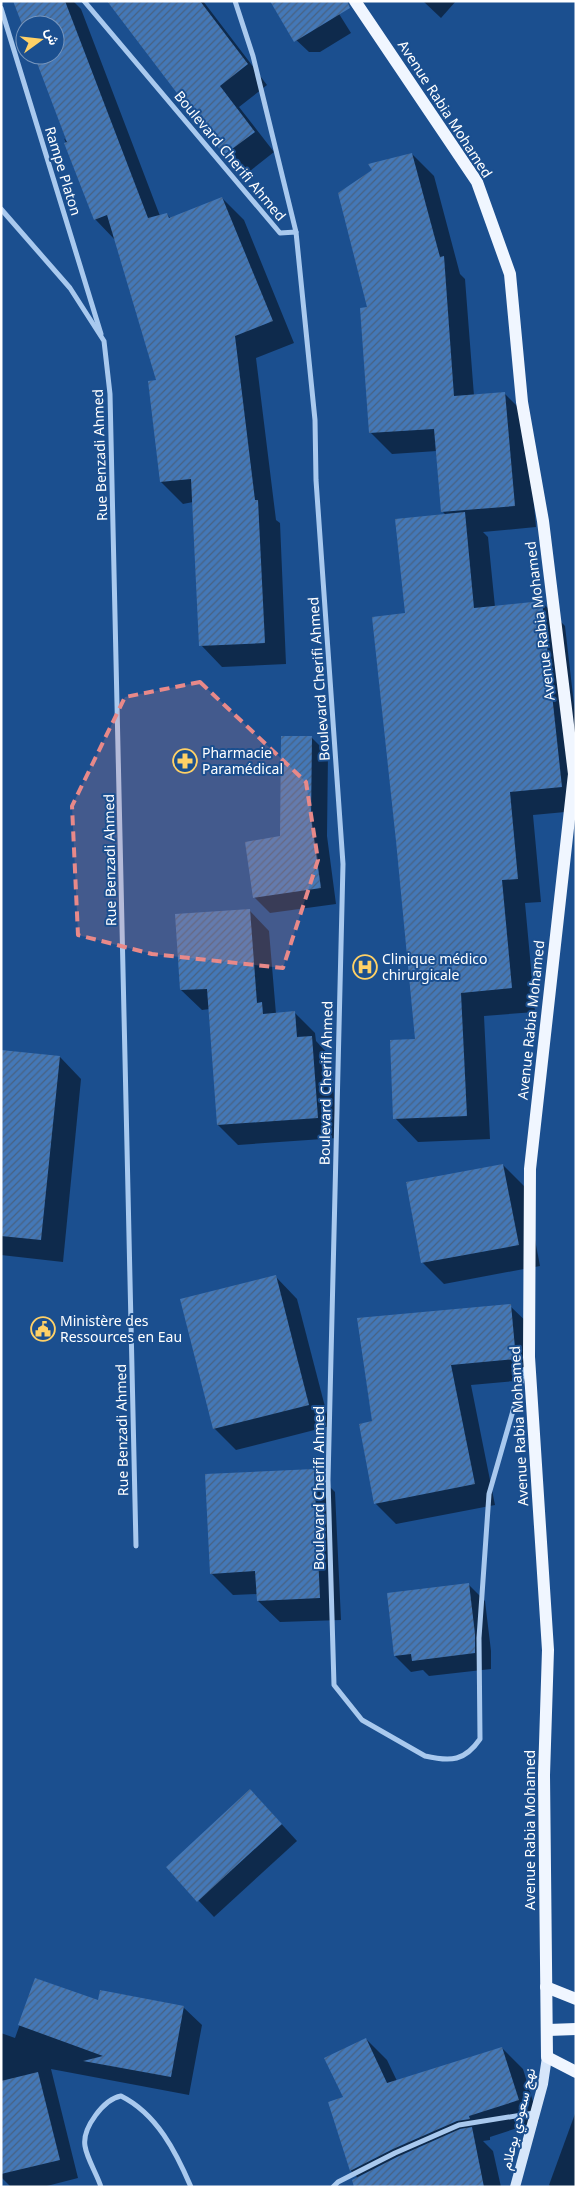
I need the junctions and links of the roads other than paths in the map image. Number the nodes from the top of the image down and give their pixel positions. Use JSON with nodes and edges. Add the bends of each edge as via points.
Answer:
{"nodes":[{"id":1,"x":84,"y":1,"type":"edge"},
{"id":2,"x":235,"y":1,"type":"edge"},
{"id":3,"x":355,"y":1,"type":"edge"},
{"id":4,"x":1,"y":8,"type":"edge"},
{"id":5,"x":1,"y":209,"type":"edge"},
{"id":6,"x":296,"y":232,"type":"junction"},
{"id":7,"x":104,"y":341,"type":"junction"},
{"id":8,"x":529,"y":1357,"type":"junction"},
{"id":9,"x":136,"y":1546,"type":"dead end"},
{"id":10,"x":546,"y":1987,"type":"junction"},
{"id":11,"x":576,"y":1999,"type":"edge"},
{"id":12,"x":576,"y":2029,"type":"edge"},
{"id":13,"x":548,"y":2030,"type":"junction"},
{"id":14,"x":548,"y":2057,"type":"junction"},
{"id":15,"x":576,"y":2072,"type":"edge"},
{"id":16,"x":534,"y":2113,"type":"junction"},
{"id":17,"x":101,"y":2187,"type":"edge"},
{"id":18,"x":191,"y":2187,"type":"edge"},
{"id":19,"x":333,"y":2187,"type":"edge"},
{"id":20,"x":515,"y":2187,"type":"edge"}],
"edges":[{"from":1,"to":6,"type":"street","name":"Boulevard Cherifi Ahmed","via":[[280,233]]},
{"from":2,"to":6,"type":"street","via":[[253,56]]},
{"from":3,"to":8,"type":"main road","name":"Avenue Rabia Mohamed","via":[[477,182],[510,274],[522,402],[543,521],[574,774],[530,1169]]},
{"from":4,"to":7,"type":"street","name":"Rampe Platon"},
{"from":5,"to":7,"type":"street","name":"Rue Benzadi Ahmed","via":[[70,288]]},
{"from":6,"to":8,"type":"street","name":"Boulevard Cherifi Ahmed","via":[[315,420],[316,480],[343,864],[328,1480],[334,1685],[362,1720],[425,1756],[437,1759],[462,1758],[480,1739],[479,1638],[489,1494]]},
{"from":7,"to":9,"type":"street","name":"Rue Benzadi Ahmed","via":[[110,394]]},
{"from":8,"to":10,"type":"main road","name":"Avenue Rabia Mohamed","via":[[548,1650],[544,1775]]},
{"from":10,"to":11,"type":"main road"},
{"from":10,"to":13,"type":"main road","name":"Avenue Rabia Mohamed"},
{"from":12,"to":13,"type":"main road"},
{"from":13,"to":14,"type":"main road","name":"Avenue Rabia Mohamed"},
{"from":14,"to":15,"type":"main road"},
{"from":14,"to":16,"type":"main road","name":"نهج سعودي بوعلام"},
{"from":16,"to":19,"type":"street","via":[[459,2125],[395,2153]]},
{"from":16,"to":20,"type":"main road","name":"نهج سعودي بوعلام"},
{"from":17,"to":18,"type":"street","via":[[84,2146],[89,2123],[111,2098],[121,2096],[144,2112],[174,2148]]}]}
